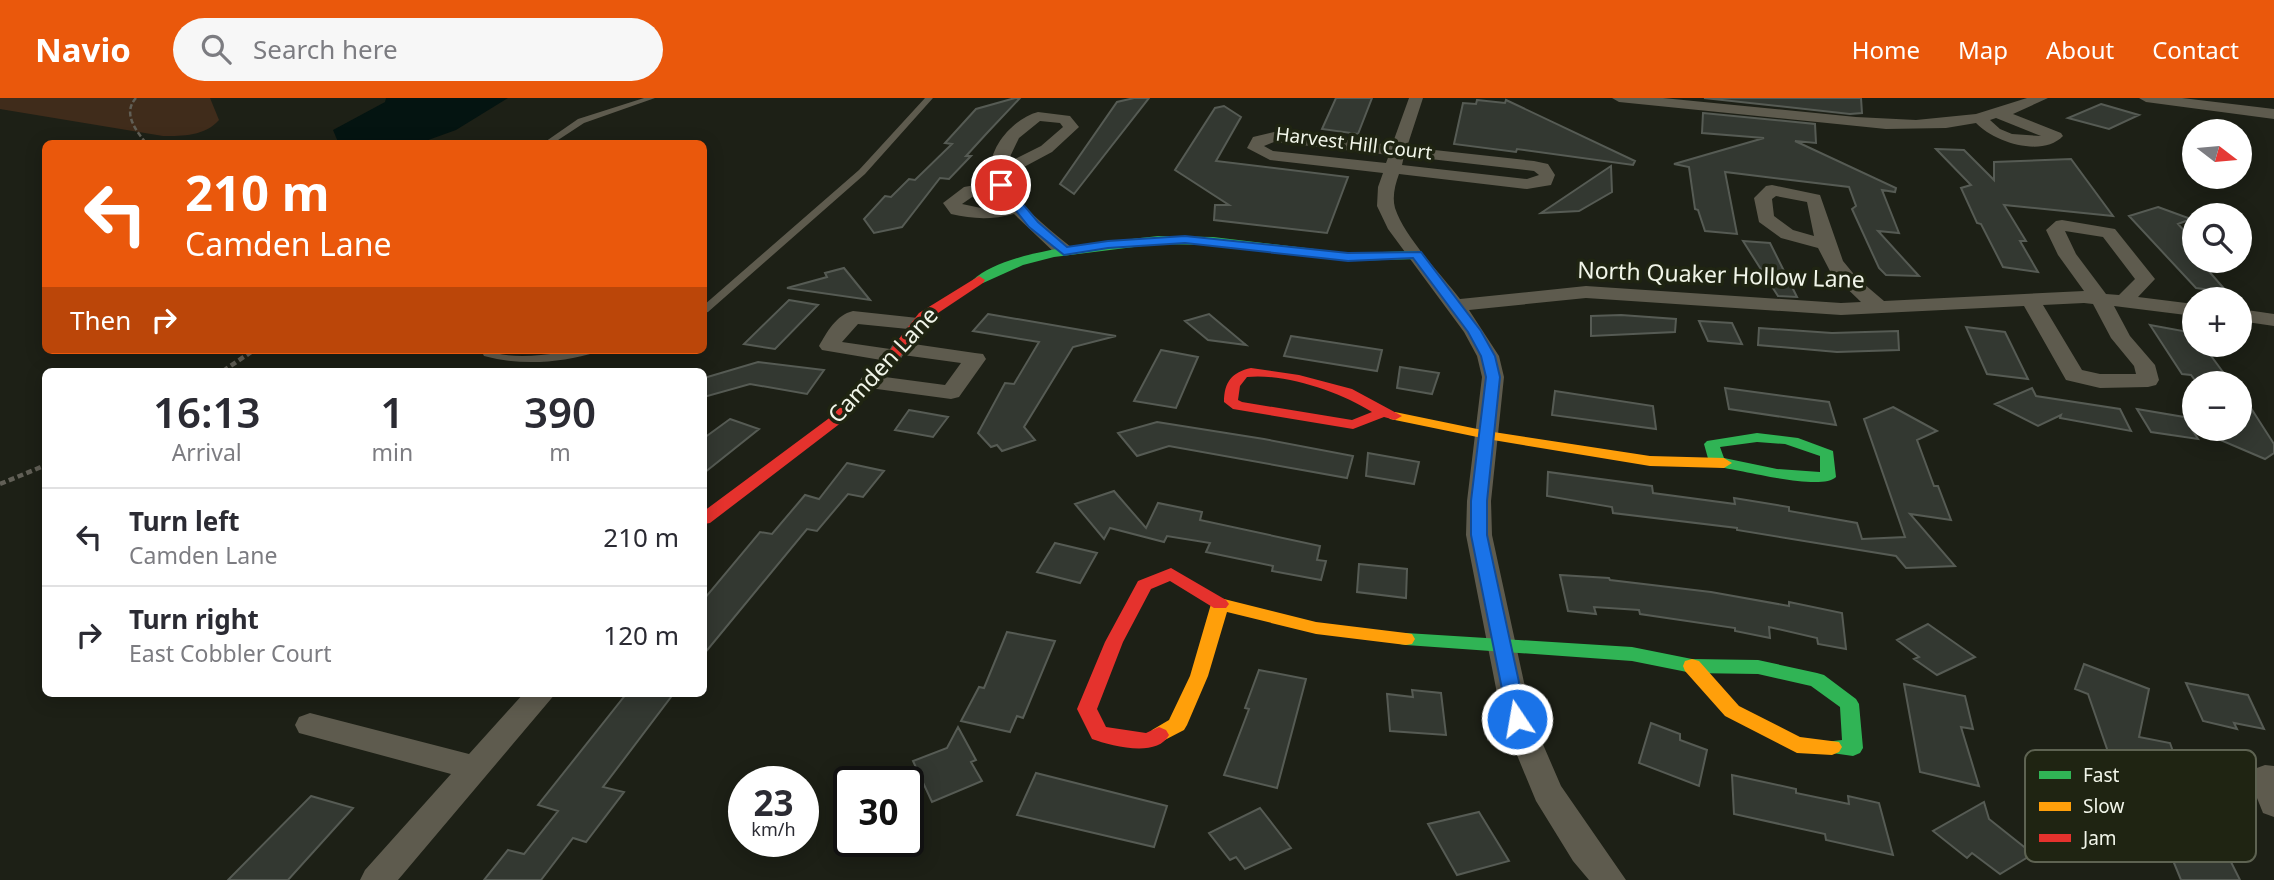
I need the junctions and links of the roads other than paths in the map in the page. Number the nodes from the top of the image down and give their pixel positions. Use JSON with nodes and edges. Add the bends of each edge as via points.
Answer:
{"nodes":[{"id":1,"x":651,"y":98,"type":"edge"},
{"id":2,"x":929,"y":98,"type":"edge"},
{"id":3,"x":1416,"y":98,"type":"edge"},
{"id":4,"x":1619,"y":98,"type":"edge"},
{"id":5,"x":2041,"y":98,"type":"edge"},
{"id":6,"x":2146,"y":98,"type":"edge"},
{"id":7,"x":2000,"y":114,"type":"junction"},
{"id":8,"x":2274,"y":114,"type":"edge"},
{"id":9,"x":1981,"y":119,"type":"junction"},
{"id":10,"x":552,"y":140,"type":"edge"},
{"id":11,"x":1394,"y":160,"type":"junction"},
{"id":12,"x":1019,"y":207,"type":"junction"},
{"id":13,"x":1826,"y":245,"type":"junction"},
{"id":14,"x":1064,"y":251,"type":"junction"},
{"id":15,"x":1416,"y":255,"type":"junction"},
{"id":16,"x":2029,"y":298,"type":"junction"},
{"id":17,"x":2100,"y":299,"type":"junction"},
{"id":18,"x":2124,"y":301,"type":"junction"},
{"id":19,"x":1455,"y":306,"type":"junction"},
{"id":20,"x":1878,"y":306,"type":"junction"},
{"id":21,"x":707,"y":307,"type":"edge"},
{"id":22,"x":2182,"y":308,"type":"edge"},
{"id":23,"x":2252,"y":317,"type":"edge"},
{"id":24,"x":2274,"y":320,"type":"edge"},
{"id":25,"x":918,"y":324,"type":"junction"},
{"id":26,"x":897,"y":352,"type":"junction"},
{"id":27,"x":488,"y":354,"type":"edge"},
{"id":28,"x":564,"y":354,"type":"edge"},
{"id":29,"x":870,"y":382,"type":"junction"},
{"id":30,"x":1382,"y":413,"type":"junction"},
{"id":31,"x":1488,"y":435,"type":"junction"},
{"id":32,"x":1717,"y":462,"type":"junction"},
{"id":33,"x":707,"y":517,"type":"edge"},
{"id":34,"x":1220,"y":604,"type":"junction"},
{"id":35,"x":1502,"y":645,"type":"junction"},
{"id":36,"x":1692,"y":666,"type":"junction"},
{"id":37,"x":537,"y":697,"type":"edge"},
{"id":38,"x":310,"y":725,"type":"dead end"},
{"id":39,"x":475,"y":768,"type":"junction"},
{"id":40,"x":2274,"y":779,"type":"edge"},
{"id":41,"x":2274,"y":804,"type":"edge"},
{"id":42,"x":377,"y":880,"type":"edge"},
{"id":43,"x":1609,"y":880,"type":"edge"}],
"edges":[{"from":1,"to":10,"type":"lane","via":[[581,121]]},
{"from":2,"to":21,"type":"lane","via":[[862,172]]},
{"from":3,"to":11,"type":"street"},
{"from":4,"to":9,"type":"street","via":[[1877,124],[1931,125]]},
{"from":5,"to":7,"type":"street"},
{"from":6,"to":8,"type":"street"},
{"from":7,"to":9,"type":"street"},
{"from":7,"to":9,"type":"street","via":[[2055,136],[2049,141],[2022,140],[1996,134]]},
{"from":11,"to":11,"type":"street","name":"Harvest Hill Court","via":[[1274,137],[1259,139],[1255,148],[1270,155]]},
{"from":11,"to":11,"type":"street","name":"Harvest Hill Court","via":[[1527,184],[1545,181],[1547,175],[1534,166]]},
{"from":11,"to":15,"type":"street","via":[[1386,206]]},
{"from":12,"to":12,"type":"street","via":[[996,215],[974,214],[957,210],[952,202],[1000,180]]},
{"from":12,"to":14,"type":"street"},
{"from":13,"to":13,"type":"street","via":[[1814,199],[1772,190],[1763,198],[1765,218],[1787,234]]},
{"from":13,"to":20,"type":"street","via":[[1847,280]]},
{"from":14,"to":15,"type":"street","name":"Camden Lane","via":[[1185,239],[1348,257]]},
{"from":14,"to":25,"type":"street","name":"Camden Lane","via":[[984,277]]},
{"from":15,"to":19,"type":"street"},
{"from":16,"to":17,"type":"street","name":"North Quaker Hollow Lane"},
{"from":16,"to":17,"type":"street","via":[[2074,375],[2100,381],[2148,380],[2144,365],[2121,338]]},
{"from":16,"to":20,"type":"street","name":"North Quaker Hollow Lane"},
{"from":17,"to":18,"type":"street","name":"North Quaker Hollow Lane"},
{"from":17,"to":18,"type":"street","via":[[2067,255],[2055,230],[2062,225],[2109,233],[2121,246],[2145,279]]},
{"from":18,"to":22,"type":"street","name":"North Quaker Hollow Lane"},
{"from":19,"to":20,"type":"street","name":"North Quaker Hollow Lane","via":[[1586,292],[1768,306]]},
{"from":19,"to":31,"type":"street","via":[[1488,356],[1493,377]]},
{"from":23,"to":24,"type":"street"},
{"from":25,"to":26,"type":"street","name":"Camden Lane"},
{"from":25,"to":26,"type":"street","via":[[853,317],[829,346]]},
{"from":26,"to":29,"type":"street","name":"Camden Lane"},
{"from":26,"to":29,"type":"street","via":[[975,359],[951,392]]},
{"from":27,"to":28,"type":"lane","via":[[528,359]]},
{"from":29,"to":33,"type":"street","name":"Camden Lane","via":[[837,418]]},
{"from":30,"to":30,"type":"street","via":[[1353,425],[1238,406],[1230,397],[1238,377],[1246,372],[1268,374],[1356,396]]},
{"from":30,"to":31,"type":"street"},
{"from":31,"to":32,"type":"street","via":[[1650,461]]},
{"from":31,"to":35,"type":"street","via":[[1479,535]]},
{"from":32,"to":32,"type":"street","via":[[1777,474],[1828,477],[1828,454],[1801,441],[1747,437],[1712,444]]},
{"from":34,"to":34,"type":"street","via":[[1199,676],[1177,725],[1149,741],[1099,734],[1087,709],[1144,585],[1171,573]]},
{"from":34,"to":35,"type":"street","via":[[1316,628],[1384,638]]},
{"from":35,"to":36,"type":"street","via":[[1632,654]]},
{"from":35,"to":43,"type":"street","via":[[1517,719],[1547,792]]},
{"from":36,"to":36,"type":"street","via":[[1732,711],[1797,745],[1853,748],[1849,704],[1817,680],[1758,667]]},
{"from":37,"to":39,"type":"street"},
{"from":38,"to":39,"type":"street"},
{"from":39,"to":42,"type":"street"},
{"from":40,"to":41,"type":"street","via":[[2265,778]]}]}
